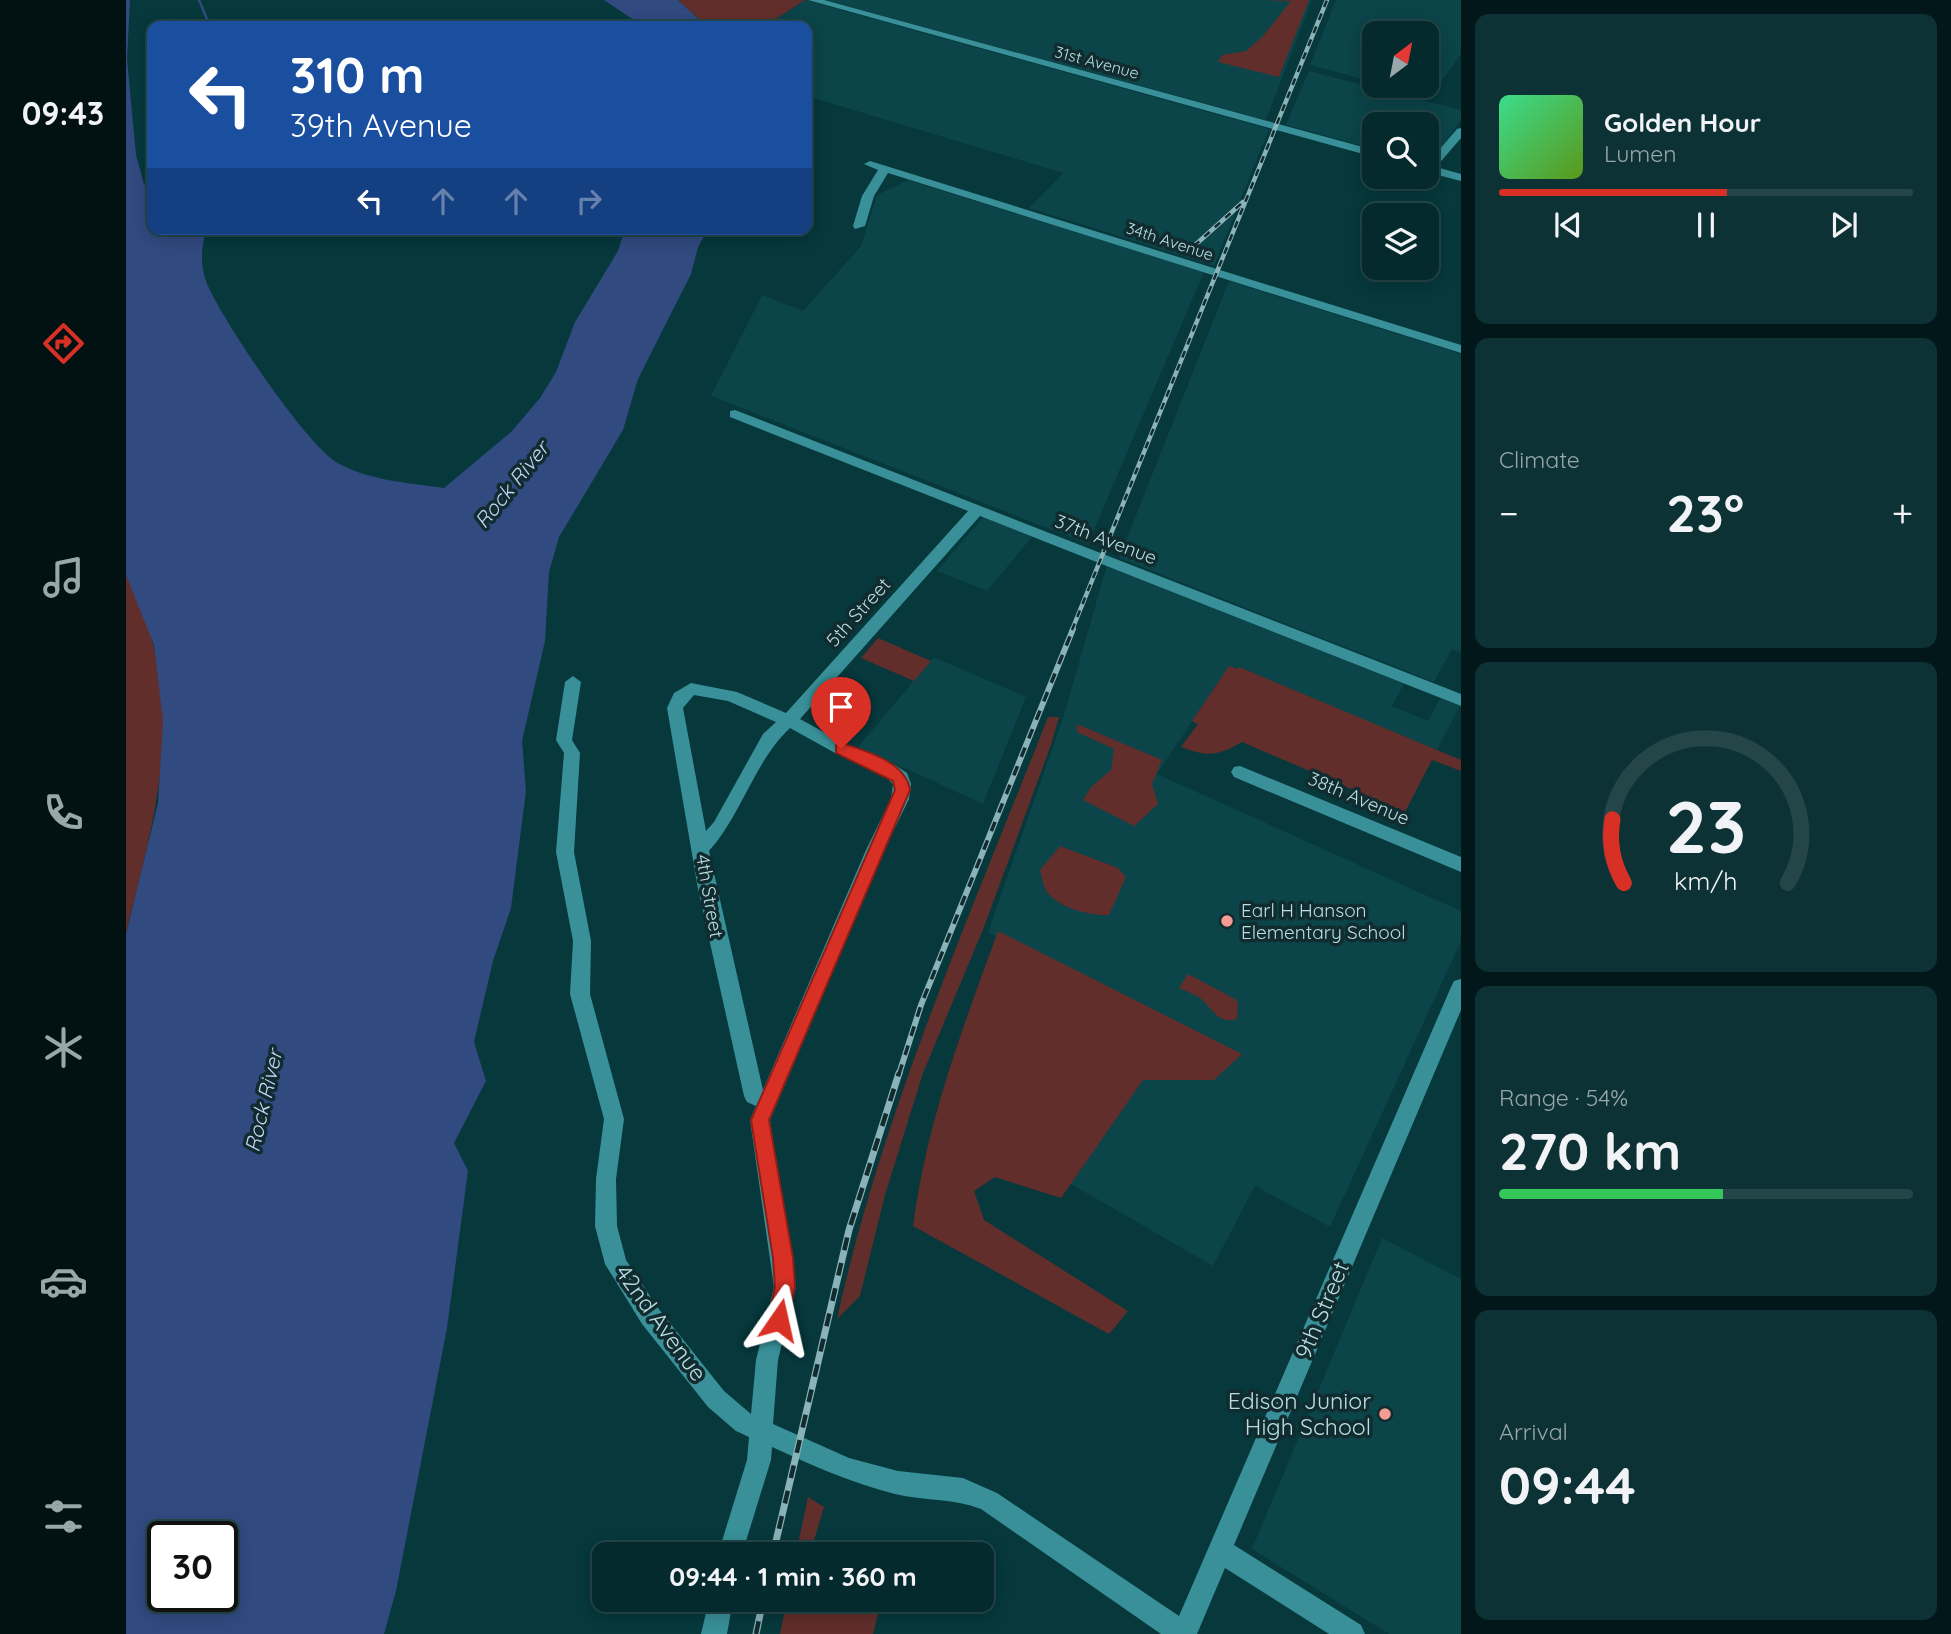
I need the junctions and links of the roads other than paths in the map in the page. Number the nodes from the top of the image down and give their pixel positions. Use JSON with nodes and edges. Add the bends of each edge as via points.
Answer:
{"nodes":[{"id":1,"x":813,"y":0,"type":"edge"},
{"id":2,"x":1461,"y":131,"type":"edge"},
{"id":3,"x":1362,"y":151,"type":"edge"},
{"id":4,"x":1439,"y":156,"type":"edge"},
{"id":5,"x":870,"y":164,"type":"dead end"},
{"id":6,"x":885,"y":168,"type":"junction"},
{"id":7,"x":1439,"y":172,"type":"edge"},
{"id":8,"x":1461,"y":178,"type":"edge"},
{"id":9,"x":859,"y":226,"type":"dead end"},
{"id":10,"x":1461,"y":349,"type":"edge"},
{"id":11,"x":735,"y":414,"type":"dead end"},
{"id":12,"x":978,"y":509,"type":"junction"},
{"id":13,"x":573,"y":682,"type":"dead end"},
{"id":14,"x":1461,"y":700,"type":"edge"},
{"id":15,"x":788,"y":720,"type":"junction"},
{"id":16,"x":1240,"y":772,"type":"dead end"},
{"id":17,"x":701,"y":848,"type":"junction"},
{"id":18,"x":1461,"y":865,"type":"edge"},
{"id":19,"x":1461,"y":987,"type":"edge"},
{"id":20,"x":766,"y":1100,"type":"junction"},
{"id":21,"x":763,"y":1432,"type":"junction"},
{"id":22,"x":734,"y":1542,"type":"edge"},
{"id":23,"x":1219,"y":1550,"type":"junction"},
{"id":24,"x":718,"y":1612,"type":"edge"},
{"id":25,"x":714,"y":1634,"type":"edge"},
{"id":26,"x":1184,"y":1634,"type":"edge"},
{"id":27,"x":1352,"y":1634,"type":"edge"}],
"edges":[{"from":1,"to":3,"type":"street","name":"31st Avenue"},
{"from":2,"to":4,"type":"street"},
{"from":5,"to":6,"type":"street","name":"34th Avenue"},
{"from":6,"to":9,"type":"street","via":[[868,196]]},
{"from":6,"to":10,"type":"street","name":"34th Avenue"},
{"from":7,"to":8,"type":"street"},
{"from":11,"to":12,"type":"street","name":"37th Avenue"},
{"from":12,"to":14,"type":"street","name":"37th Avenue"},
{"from":12,"to":15,"type":"street","name":"5th Street"},
{"from":13,"to":21,"type":"street","name":"42nd Avenue","via":[[564,740],[572,752],[565,852],[582,941],[580,994],[614,1119],[606,1180],[610,1247],[632,1292],[709,1390],[744,1423]]},
{"from":15,"to":17,"type":"street","name":"5th Street","via":[[769,738],[720,827]]},
{"from":15,"to":17,"type":"street","name":"4th Street","via":[[718,692],[691,689],[680,696],[675,708]]},
{"from":15,"to":20,"type":"street","via":[[901,778],[900,799]]},
{"from":16,"to":18,"type":"street","name":"38th Avenue"},
{"from":17,"to":20,"type":"street","name":"4th Street","via":[[754,1096]]},
{"from":19,"to":23,"type":"street","name":"9th Street"},
{"from":20,"to":21,"type":"street","via":[[761,1140],[785,1287],[767,1360]]},
{"from":21,"to":22,"type":"street"},
{"from":21,"to":26,"type":"street","name":"42nd Avenue","via":[[860,1472],[898,1483],[963,1490],[989,1500]]},
{"from":23,"to":26,"type":"street","name":"9th Street"},
{"from":23,"to":27,"type":"street"},
{"from":24,"to":25,"type":"street"}]}
